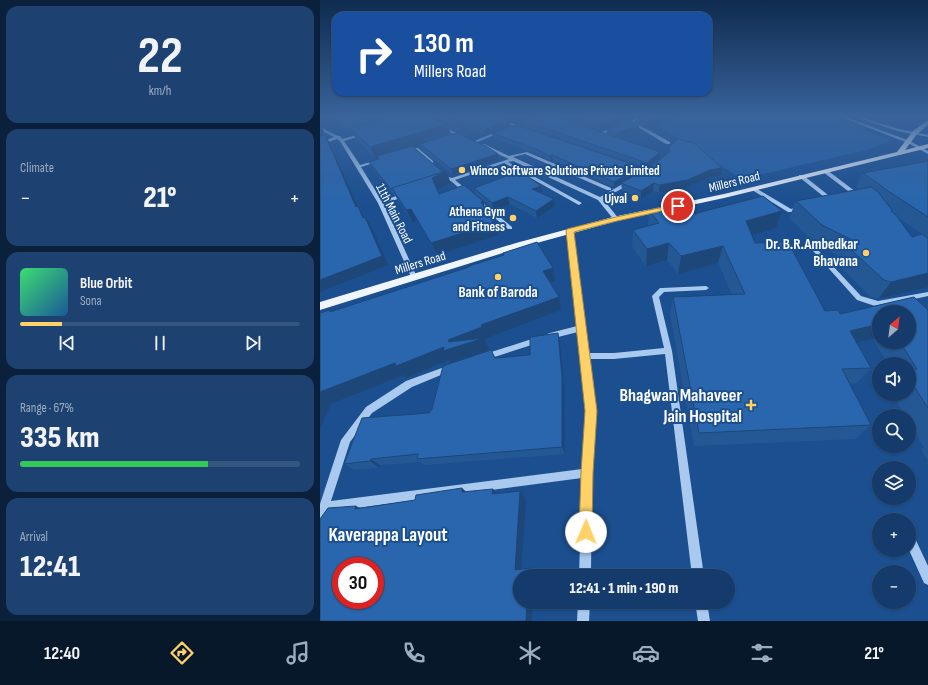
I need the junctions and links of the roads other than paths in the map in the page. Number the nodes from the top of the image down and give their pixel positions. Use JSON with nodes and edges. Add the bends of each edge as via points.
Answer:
{"nodes":[{"id":1,"x":344,"y":146,"type":"edge"},
{"id":2,"x":483,"y":146,"type":"edge"},
{"id":3,"x":905,"y":146,"type":"edge"},
{"id":4,"x":916,"y":146,"type":"edge"},
{"id":5,"x":928,"y":146,"type":"edge"},
{"id":6,"x":424,"y":147,"type":"edge"},
{"id":7,"x":920,"y":148,"type":"junction"},
{"id":8,"x":416,"y":149,"type":"junction"},
{"id":9,"x":409,"y":151,"type":"edge"},
{"id":10,"x":900,"y":152,"type":"junction"},
{"id":11,"x":928,"y":153,"type":"edge"},
{"id":12,"x":387,"y":158,"type":"edge"},
{"id":13,"x":511,"y":158,"type":"junction"},
{"id":14,"x":505,"y":162,"type":"junction"},
{"id":15,"x":434,"y":164,"type":"edge"},
{"id":16,"x":358,"y":167,"type":"junction"},
{"id":17,"x":825,"y":170,"type":"junction"},
{"id":18,"x":446,"y":175,"type":"edge"},
{"id":19,"x":801,"y":176,"type":"junction"},
{"id":20,"x":634,"y":179,"type":"edge"},
{"id":21,"x":452,"y":180,"type":"junction"},
{"id":22,"x":438,"y":184,"type":"edge"},
{"id":23,"x":754,"y":188,"type":"junction"},
{"id":24,"x":609,"y":190,"type":"dead end"},
{"id":25,"x":410,"y":194,"type":"edge"},
{"id":26,"x":600,"y":198,"type":"junction"},
{"id":27,"x":862,"y":199,"type":"edge"},
{"id":28,"x":381,"y":203,"type":"junction"},
{"id":29,"x":579,"y":203,"type":"dead end"},
{"id":30,"x":819,"y":203,"type":"edge"},
{"id":31,"x":805,"y":207,"type":"edge"},
{"id":32,"x":616,"y":219,"type":"junction"},
{"id":33,"x":510,"y":228,"type":"dead end"},
{"id":34,"x":570,"y":231,"type":"junction"},
{"id":35,"x":816,"y":251,"type":"dead end"},
{"id":36,"x":414,"y":277,"type":"junction"},
{"id":37,"x":706,"y":288,"type":"dead end"},
{"id":38,"x":928,"y":294,"type":"edge"},
{"id":39,"x":320,"y":306,"type":"edge"},
{"id":40,"x":581,"y":328,"type":"junction"},
{"id":41,"x":668,"y":350,"type":"junction"},
{"id":42,"x":584,"y":356,"type":"junction"},
{"id":43,"x":479,"y":358,"type":"edge"},
{"id":44,"x":457,"y":365,"type":"edge"},
{"id":45,"x":587,"y":473,"type":"junction"},
{"id":46,"x":324,"y":507,"type":"junction"},
{"id":47,"x":320,"y":518,"type":"edge"},
{"id":48,"x":916,"y":553,"type":"edge"},
{"id":49,"x":584,"y":569,"type":"edge"},
{"id":50,"x":697,"y":569,"type":"edge"},
{"id":51,"x":928,"y":579,"type":"edge"},
{"id":52,"x":584,"y":609,"type":"edge"},
{"id":53,"x":702,"y":609,"type":"edge"},
{"id":54,"x":584,"y":621,"type":"edge"},
{"id":55,"x":704,"y":621,"type":"edge"}],
"edges":[{"from":1,"to":16,"type":"street","name":"11th Main Road"},
{"from":2,"to":13,"type":"street"},
{"from":3,"to":10,"type":"main road"},
{"from":4,"to":7,"type":"street"},
{"from":5,"to":7,"type":"main road","name":"Millers Road"},
{"from":6,"to":8,"type":"street"},
{"from":7,"to":10,"type":"main road","name":"Millers Road"},
{"from":7,"to":11,"type":"street"},
{"from":8,"to":9,"type":"street"},
{"from":8,"to":15,"type":"street"},
{"from":10,"to":17,"type":"main road","name":"Millers Road"},
{"from":12,"to":16,"type":"street"},
{"from":13,"to":14,"type":"street"},
{"from":13,"to":24,"type":"street","via":[[525,153]]},
{"from":13,"to":26,"type":"street"},
{"from":14,"to":21,"type":"street"},
{"from":14,"to":29,"type":"street"},
{"from":16,"to":28,"type":"street","name":"11th Main Road"},
{"from":17,"to":19,"type":"main road","name":"Millers Road"},
{"from":17,"to":27,"type":"street"},
{"from":18,"to":21,"type":"street"},
{"from":19,"to":23,"type":"main road","name":"Millers Road"},
{"from":19,"to":30,"type":"street","via":[[826,196],[826,201]]},
{"from":20,"to":26,"type":"street"},
{"from":21,"to":22,"type":"street"},
{"from":21,"to":33,"type":"street"},
{"from":23,"to":31,"type":"street","via":[[790,211]]},
{"from":23,"to":32,"type":"main road","name":"Millers Road"},
{"from":25,"to":28,"type":"street"},
{"from":26,"to":32,"type":"street"},
{"from":28,"to":36,"type":"street","name":"11th Main Road"},
{"from":32,"to":34,"type":"main road","name":"Millers Road"},
{"from":34,"to":36,"type":"main road","name":"Millers Road"},
{"from":34,"to":40,"type":"street"},
{"from":35,"to":38,"type":"street","via":[[859,298],[878,304]]},
{"from":36,"to":39,"type":"main road","name":"Millers Road"},
{"from":37,"to":41,"type":"street","via":[[662,290],[655,296]]},
{"from":40,"to":42,"type":"street"},
{"from":40,"to":43,"type":"street"},
{"from":41,"to":42,"type":"street","via":[[614,356]]},
{"from":41,"to":50,"type":"street"},
{"from":42,"to":45,"type":"street","via":[[591,411]]},
{"from":44,"to":46,"type":"street","via":[[409,384],[369,410],[346,440]]},
{"from":45,"to":46,"type":"street"},
{"from":45,"to":49,"type":"street"},
{"from":46,"to":47,"type":"street"},
{"from":48,"to":51,"type":"street"},
{"from":52,"to":54,"type":"street"},
{"from":53,"to":55,"type":"street"}]}
